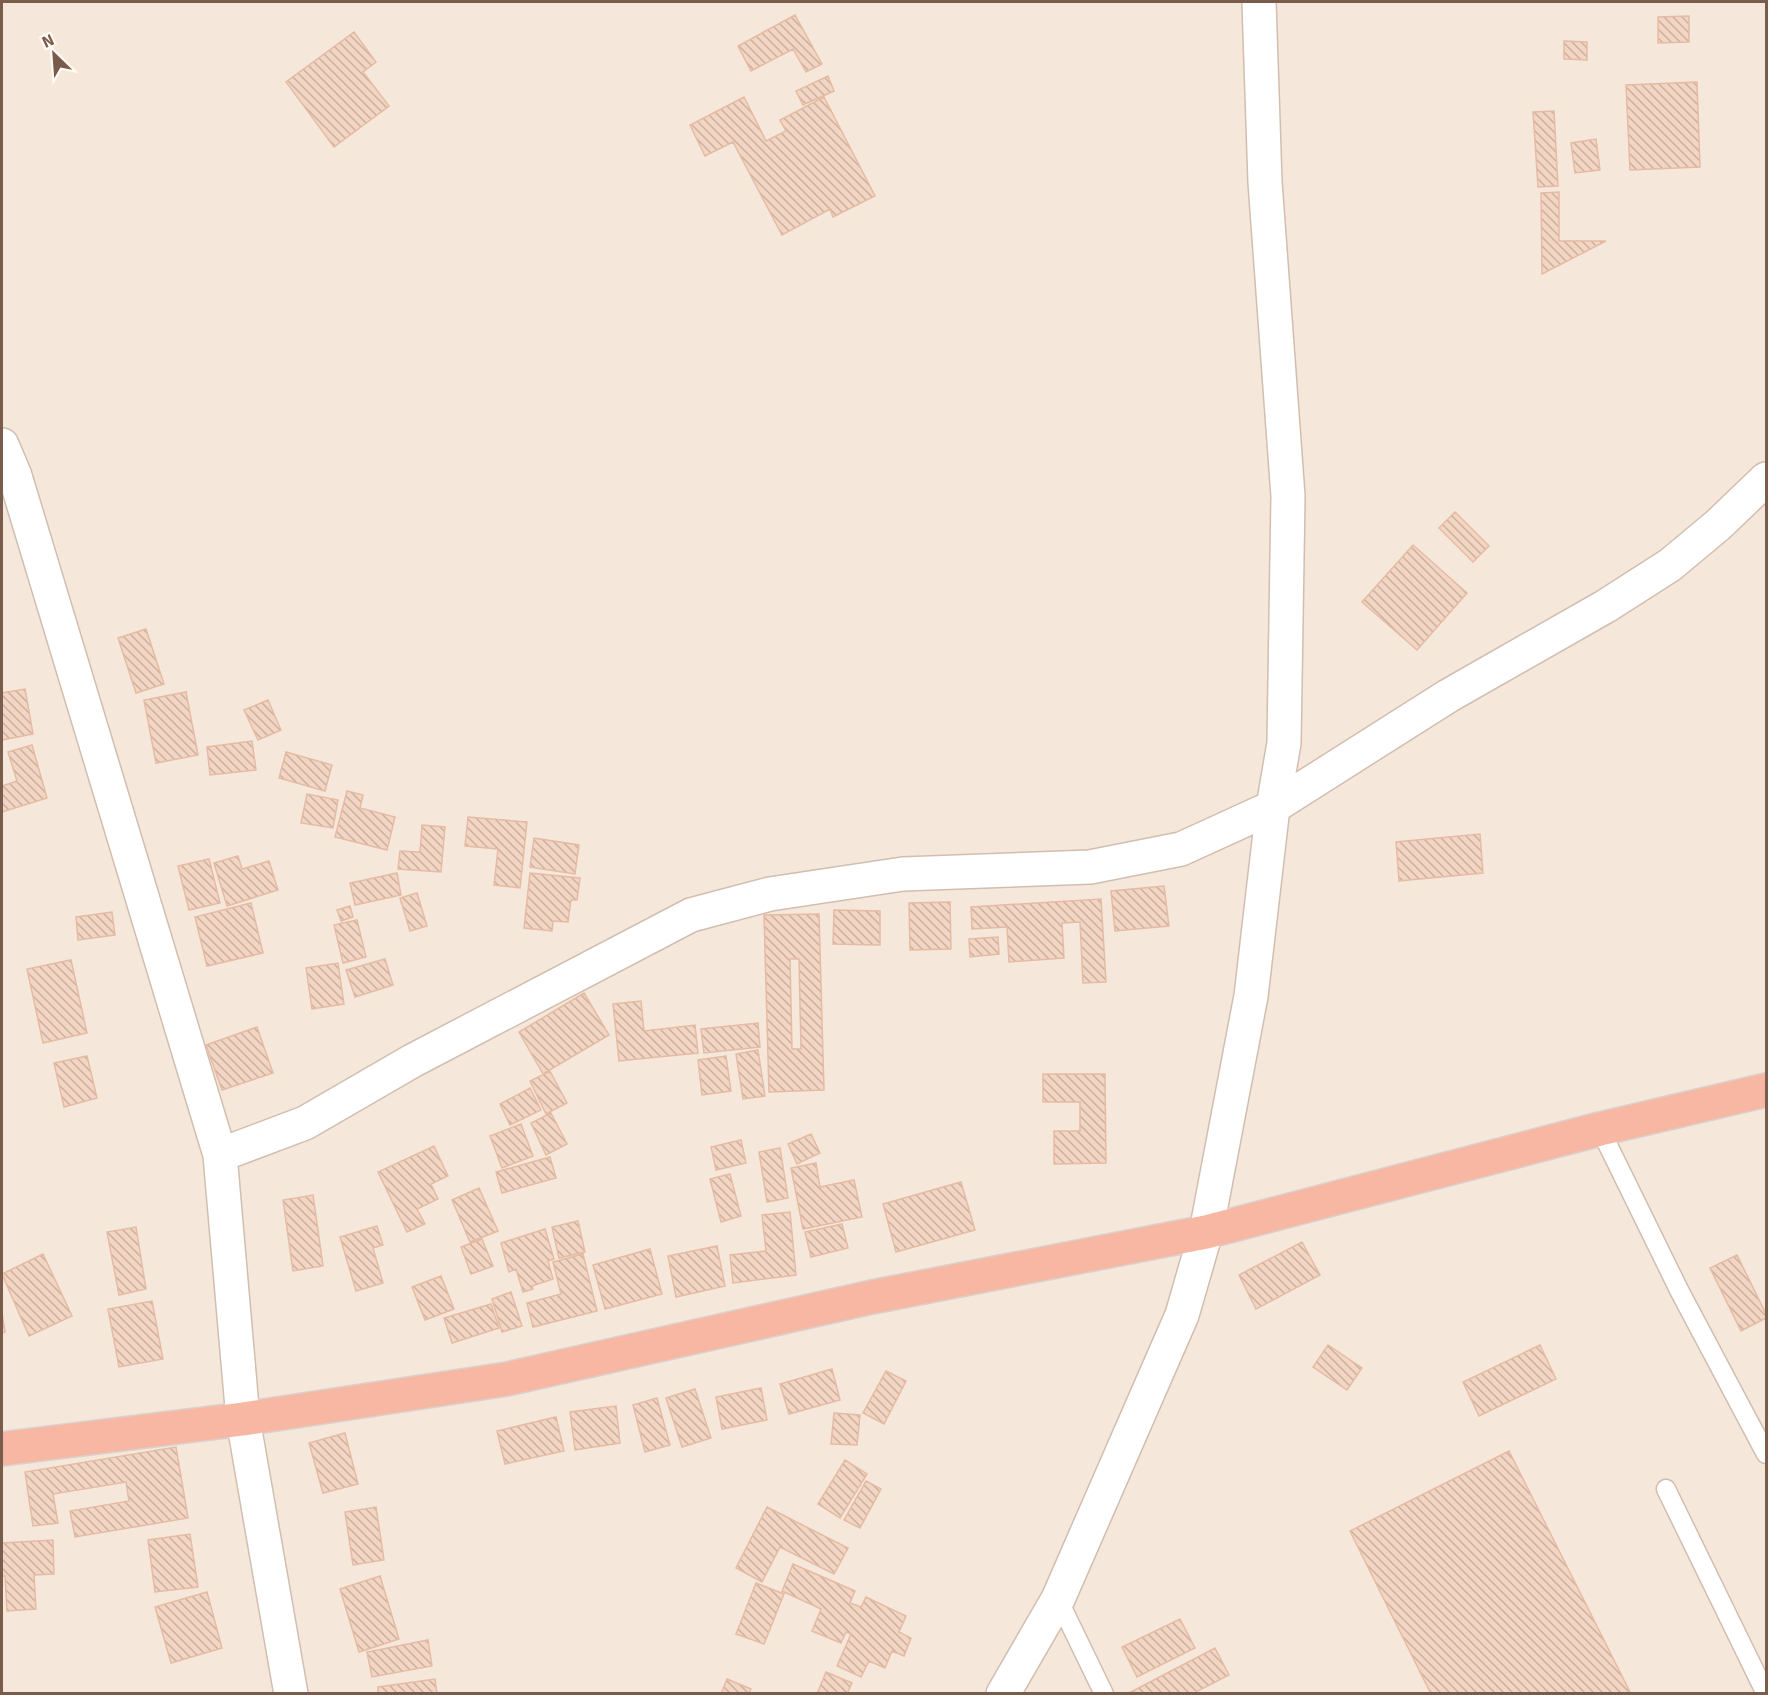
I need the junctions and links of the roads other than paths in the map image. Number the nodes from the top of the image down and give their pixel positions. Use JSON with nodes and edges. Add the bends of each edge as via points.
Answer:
{"nodes":[{"id":1,"x":1259,"y":2,"type":"edge"},
{"id":2,"x":2,"y":445,"type":"edge"},
{"id":3,"x":1767,"y":479,"type":"edge"},
{"id":4,"x":1273,"y":807,"type":"junction"},
{"id":5,"x":1767,"y":1090,"type":"edge"},
{"id":6,"x":1600,"y":1129,"type":"junction"},
{"id":7,"x":220,"y":1155,"type":"junction"},
{"id":8,"x":1206,"y":1232,"type":"junction"},
{"id":9,"x":243,"y":1419,"type":"junction"},
{"id":10,"x":2,"y":1449,"type":"edge"},
{"id":11,"x":1767,"y":1454,"type":"edge"},
{"id":12,"x":1666,"y":1489,"type":"dead end"},
{"id":13,"x":1058,"y":1599,"type":"junction"},
{"id":14,"x":291,"y":1694,"type":"edge"},
{"id":15,"x":1003,"y":1694,"type":"edge"},
{"id":16,"x":1104,"y":1694,"type":"edge"},
{"id":17,"x":1766,"y":1694,"type":"edge"}],
"edges":[{"from":1,"to":4,"type":"street","via":[[1265,182],[1288,496],[1284,743]]},
{"from":2,"to":7,"type":"street","via":[[15,477]]},
{"from":3,"to":4,"type":"street","via":[[1670,565],[1448,696]]},
{"from":4,"to":7,"type":"street","via":[[1181,849],[1090,867],[903,874],[770,894],[691,915],[412,1061],[305,1123]]},
{"from":4,"to":8,"type":"street","via":[[1251,996]]},
{"from":5,"to":6,"type":"highway"},
{"from":6,"to":8,"type":"highway"},
{"from":6,"to":11,"type":"lane","via":[[1680,1292]]},
{"from":7,"to":9,"type":"street"},
{"from":8,"to":9,"type":"highway","via":[[872,1297],[507,1379]]},
{"from":8,"to":13,"type":"street","via":[[1182,1315]]},
{"from":9,"to":10,"type":"highway"},
{"from":9,"to":14,"type":"street"},
{"from":12,"to":17,"type":"lane"},
{"from":13,"to":15,"type":"street"},
{"from":13,"to":16,"type":"lane"}]}
